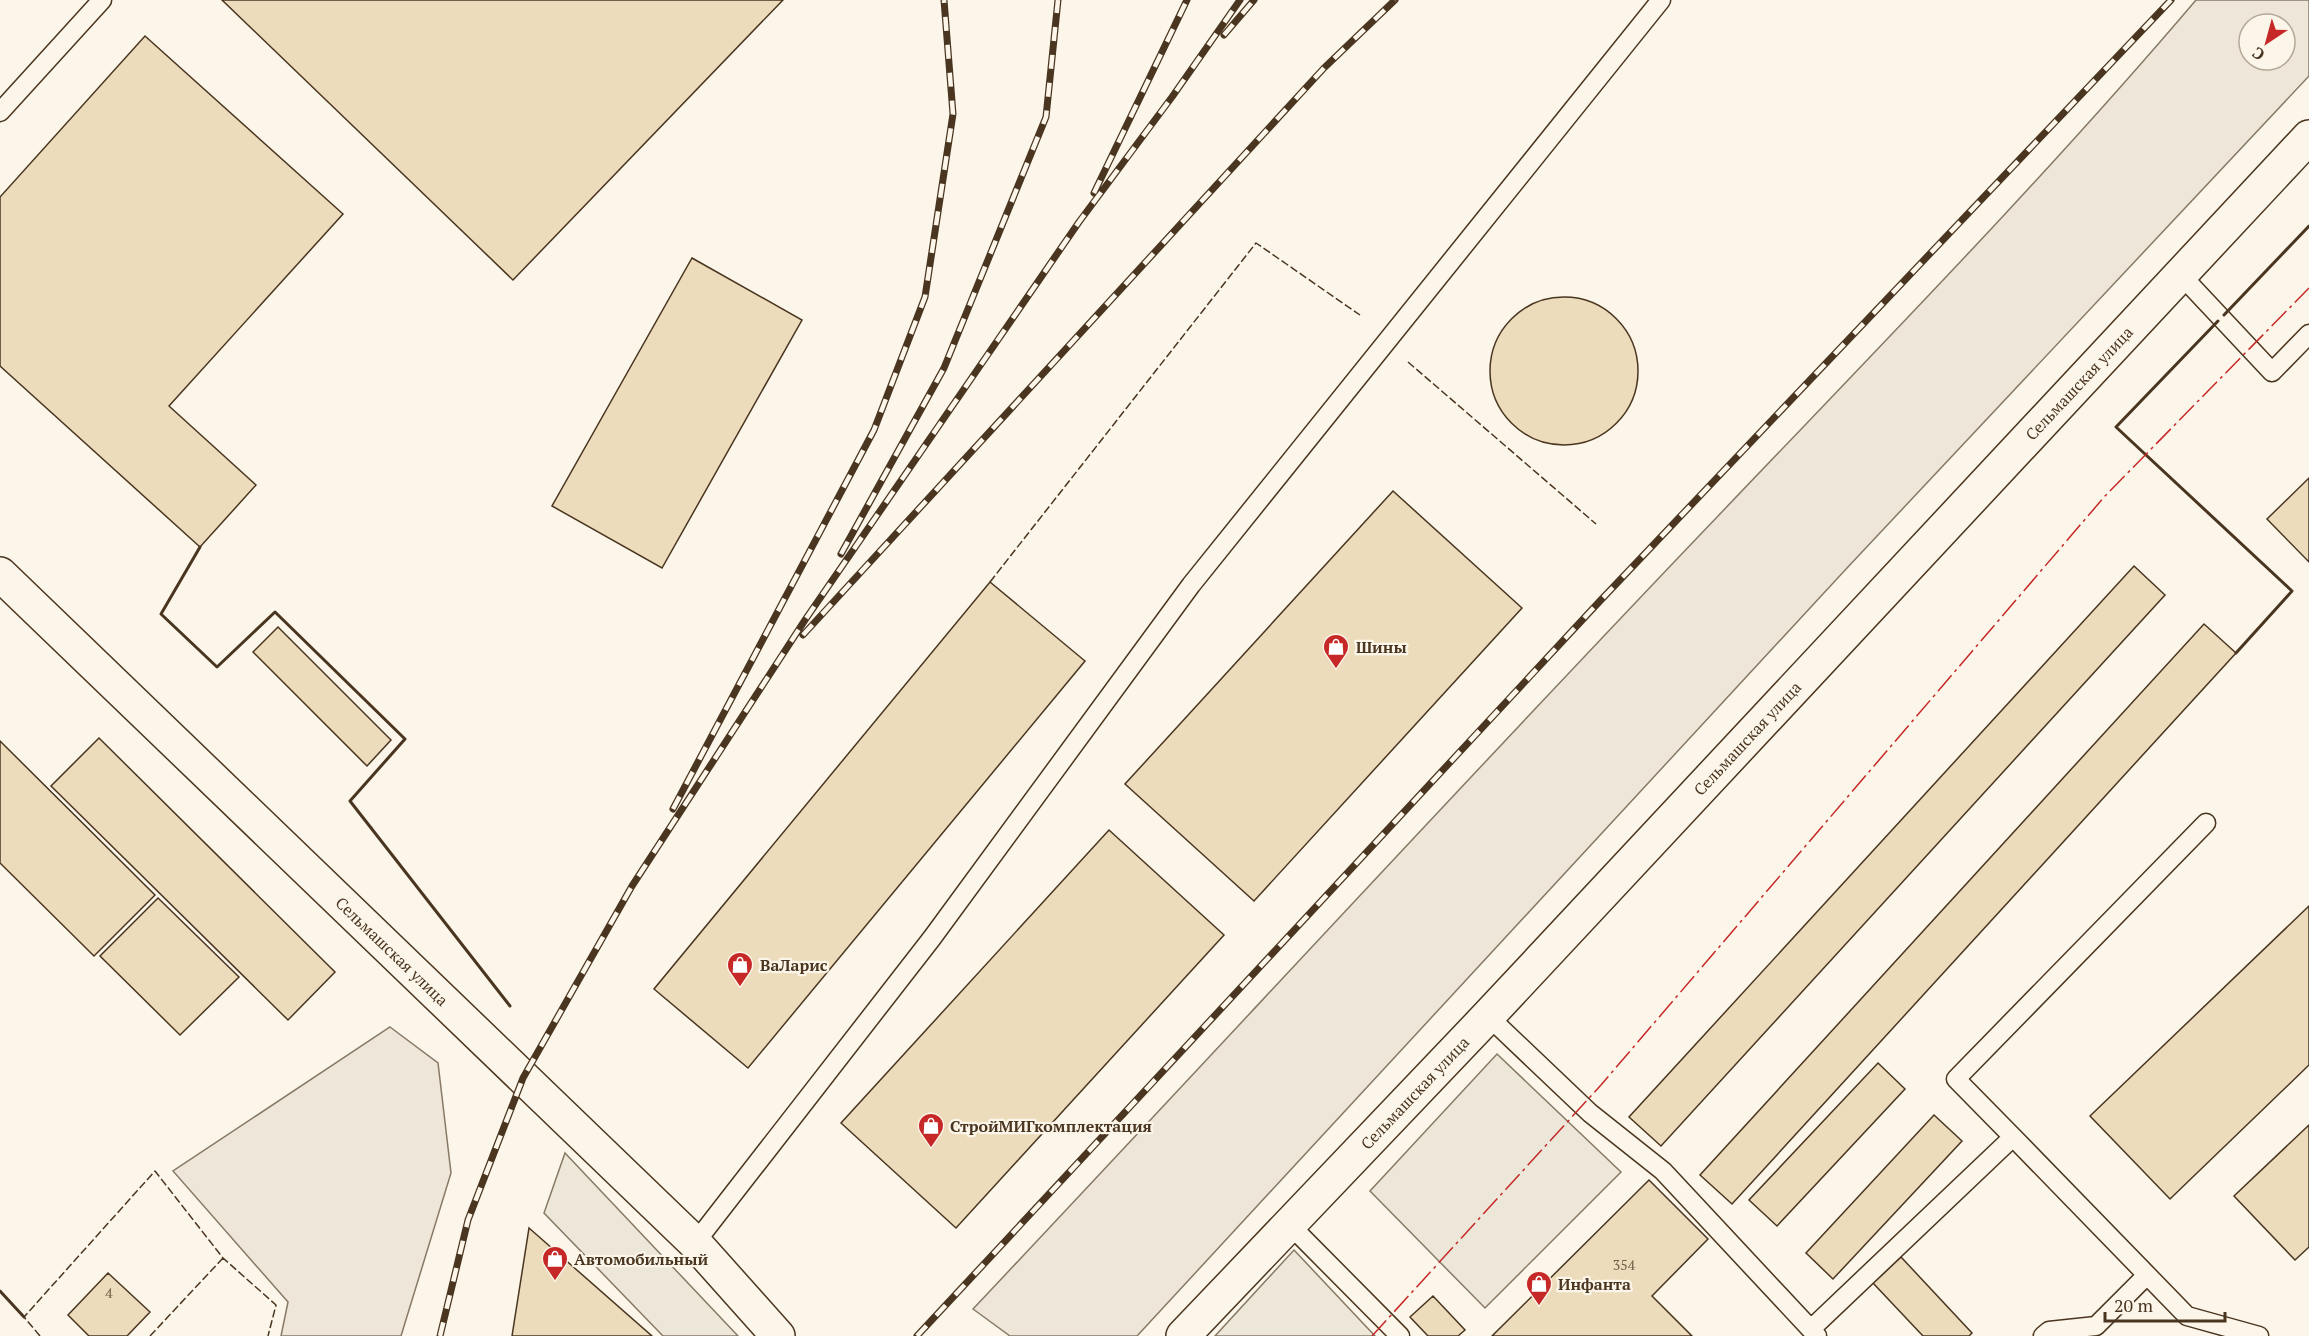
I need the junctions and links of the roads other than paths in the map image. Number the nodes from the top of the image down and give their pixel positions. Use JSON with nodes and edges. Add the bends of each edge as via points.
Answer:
{"nodes":[{"id":1,"x":102,"y":0,"type":"edge"},
{"id":2,"x":1661,"y":0,"type":"edge"},
{"id":3,"x":0,"y":112,"type":"edge"},
{"id":4,"x":2309,"y":137,"type":"edge"},
{"id":5,"x":2181,"y":275,"type":"junction"},
{"id":6,"x":2309,"y":334,"type":"edge"},
{"id":7,"x":0,"y":574,"type":"edge"},
{"id":8,"x":2206,"y":824,"type":"dead end"},
{"id":9,"x":1488,"y":1016,"type":"junction"},
{"id":10,"x":2013,"y":1137,"type":"junction"},
{"id":11,"x":1289,"y":1224,"type":"junction"},
{"id":12,"x":695,"y":1243,"type":"junction"},
{"id":13,"x":2148,"y":1275,"type":"junction"},
{"id":14,"x":2098,"y":1331,"type":"edge"},
{"id":15,"x":1814,"y":1333,"type":"edge"},
{"id":16,"x":778,"y":1336,"type":"edge"},
{"id":17,"x":1183,"y":1336,"type":"edge"},
{"id":18,"x":1400,"y":1336,"type":"edge"},
{"id":19,"x":2043,"y":1336,"type":"edge"},
{"id":20,"x":2259,"y":1336,"type":"edge"}],
"edges":[{"from":1,"to":3,"type":"lane"},
{"from":2,"to":12,"type":"lane","via":[[1191,585],[932,938]]},
{"from":4,"to":5,"type":"main road","name":"Сельмашская улица"},
{"from":5,"to":6,"type":"lane","via":[[2272,372]]},
{"from":5,"to":9,"type":"main road","name":"Сельмашская улица"},
{"from":7,"to":12,"type":"main road","name":"Сельмашская улица"},
{"from":8,"to":10,"type":"lane","via":[[1956,1079]]},
{"from":9,"to":11,"type":"main road","name":"Сельмашская улица"},
{"from":9,"to":15,"type":"lane","via":[[1590,1113],[1663,1171]]},
{"from":10,"to":13,"type":"lane"},
{"from":10,"to":15,"type":"lane"},
{"from":11,"to":17,"type":"main road","name":"Сельмашская улица"},
{"from":11,"to":18,"type":"lane"},
{"from":12,"to":16,"type":"main road","name":"Сельмашская улица"},
{"from":13,"to":14,"type":"lane"},
{"from":13,"to":20,"type":"lane","via":[[2187,1316]]},
{"from":14,"to":19,"type":"lane","via":[[2049,1331]]}]}
